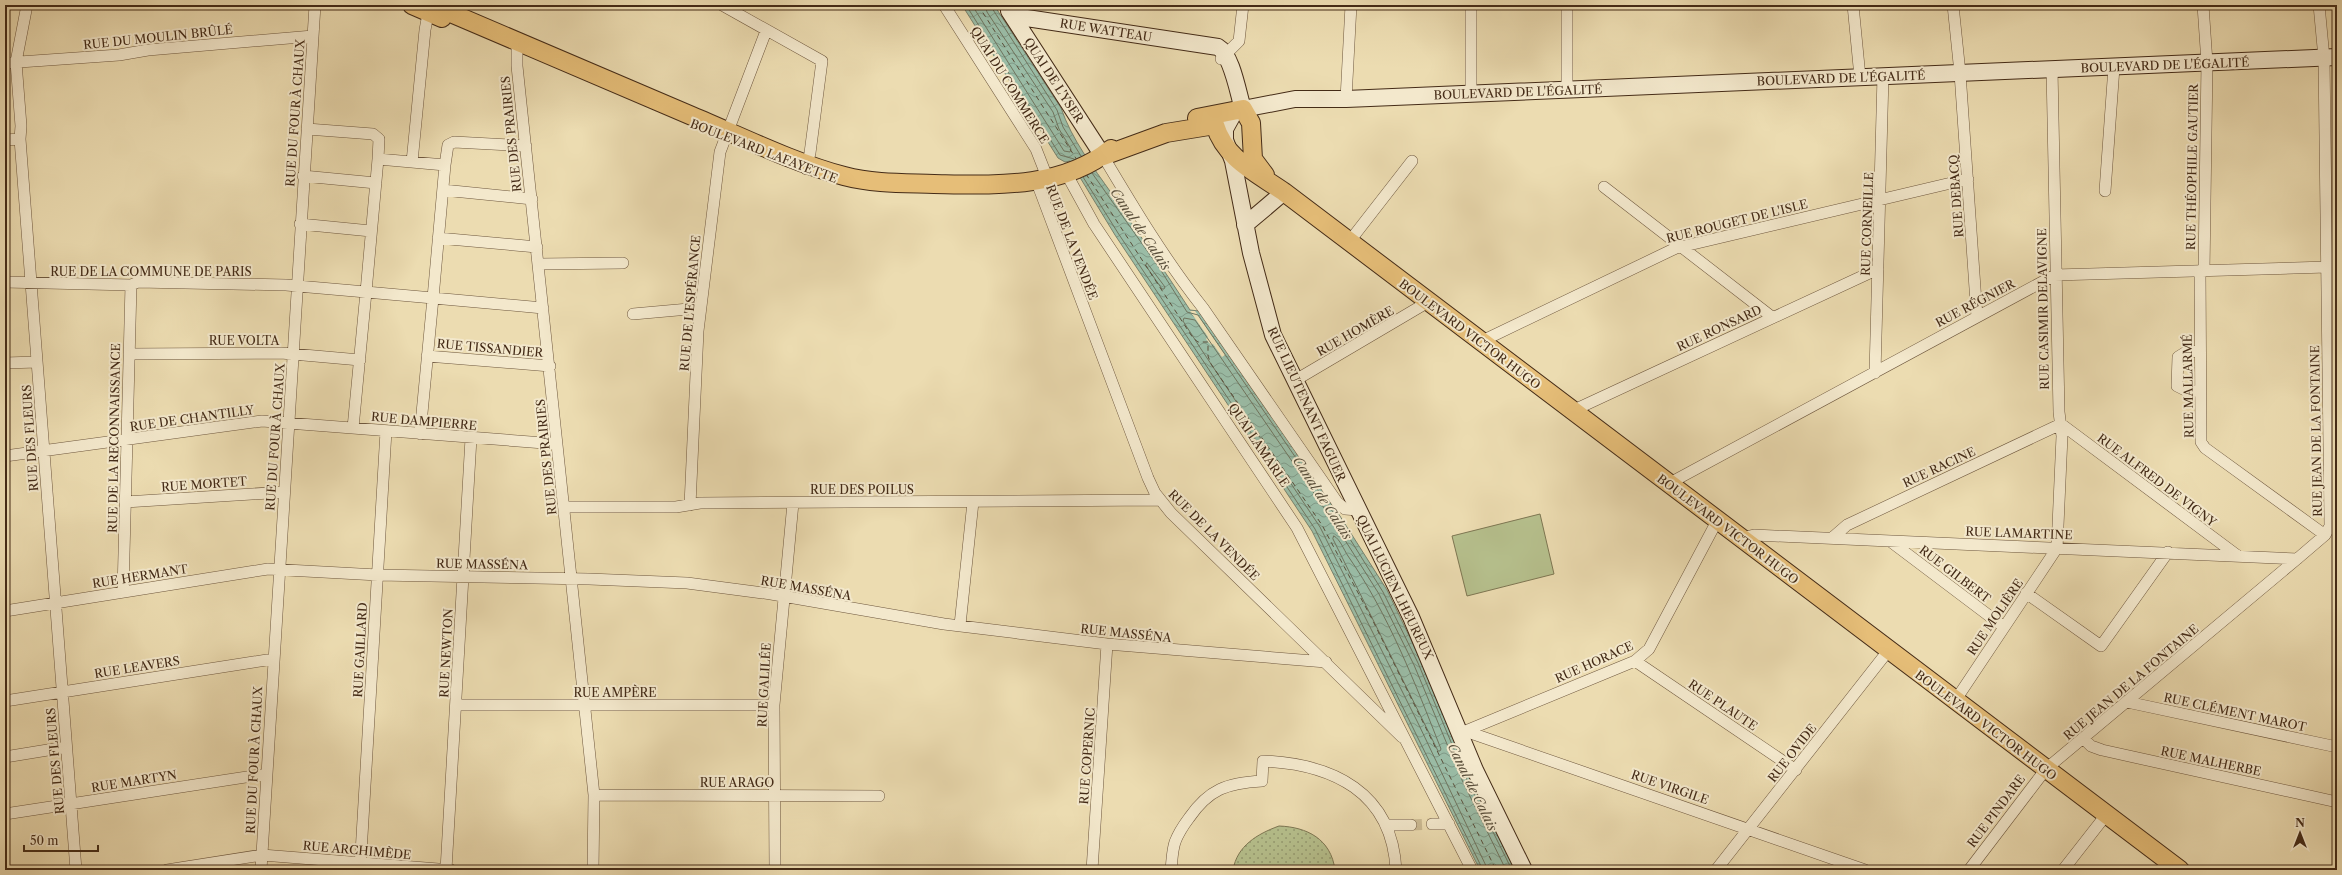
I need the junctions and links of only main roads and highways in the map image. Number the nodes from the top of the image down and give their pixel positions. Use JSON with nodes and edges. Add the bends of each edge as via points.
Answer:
{"nodes":[{"id":1,"x":412,"y":5,"type":"edge"},
{"id":2,"x":430,"y":7,"type":"edge"},
{"id":3,"x":1236,"y":117,"type":"junction"},
{"id":4,"x":1103,"y":156,"type":"junction"},
{"id":5,"x":1280,"y":190,"type":"junction"},
{"id":6,"x":2180,"y":870,"type":"edge"}],
"edges":[{"from":1,"to":2,"type":"main road","name":"BOULEVARD LAFAYETTE"},
{"from":2,"to":4,"type":"main road","name":"BOULEVARD LAFAYETTE","via":[[845,183],[929,193],[995,195],[1042,182]]},
{"from":3,"to":4,"type":"main road","name":"BOULEVARD DE L'ÉGALITÉ","via":[[1166,133]]},
{"from":3,"to":4,"type":"main road","name":"BOULEVARD DE L'ÉGALITÉ","via":[[1160,126],[1129,138]]},
{"from":3,"to":5,"type":"main road","name":"BOULEVARD VICTOR HUGO","via":[[1255,164]]},
{"from":3,"to":5,"type":"main road","name":"BOULEVARD VICTOR HUGO","via":[[1227,149],[1240,162]]},
{"from":5,"to":6,"type":"main road","name":"BOULEVARD VICTOR HUGO"}]}
